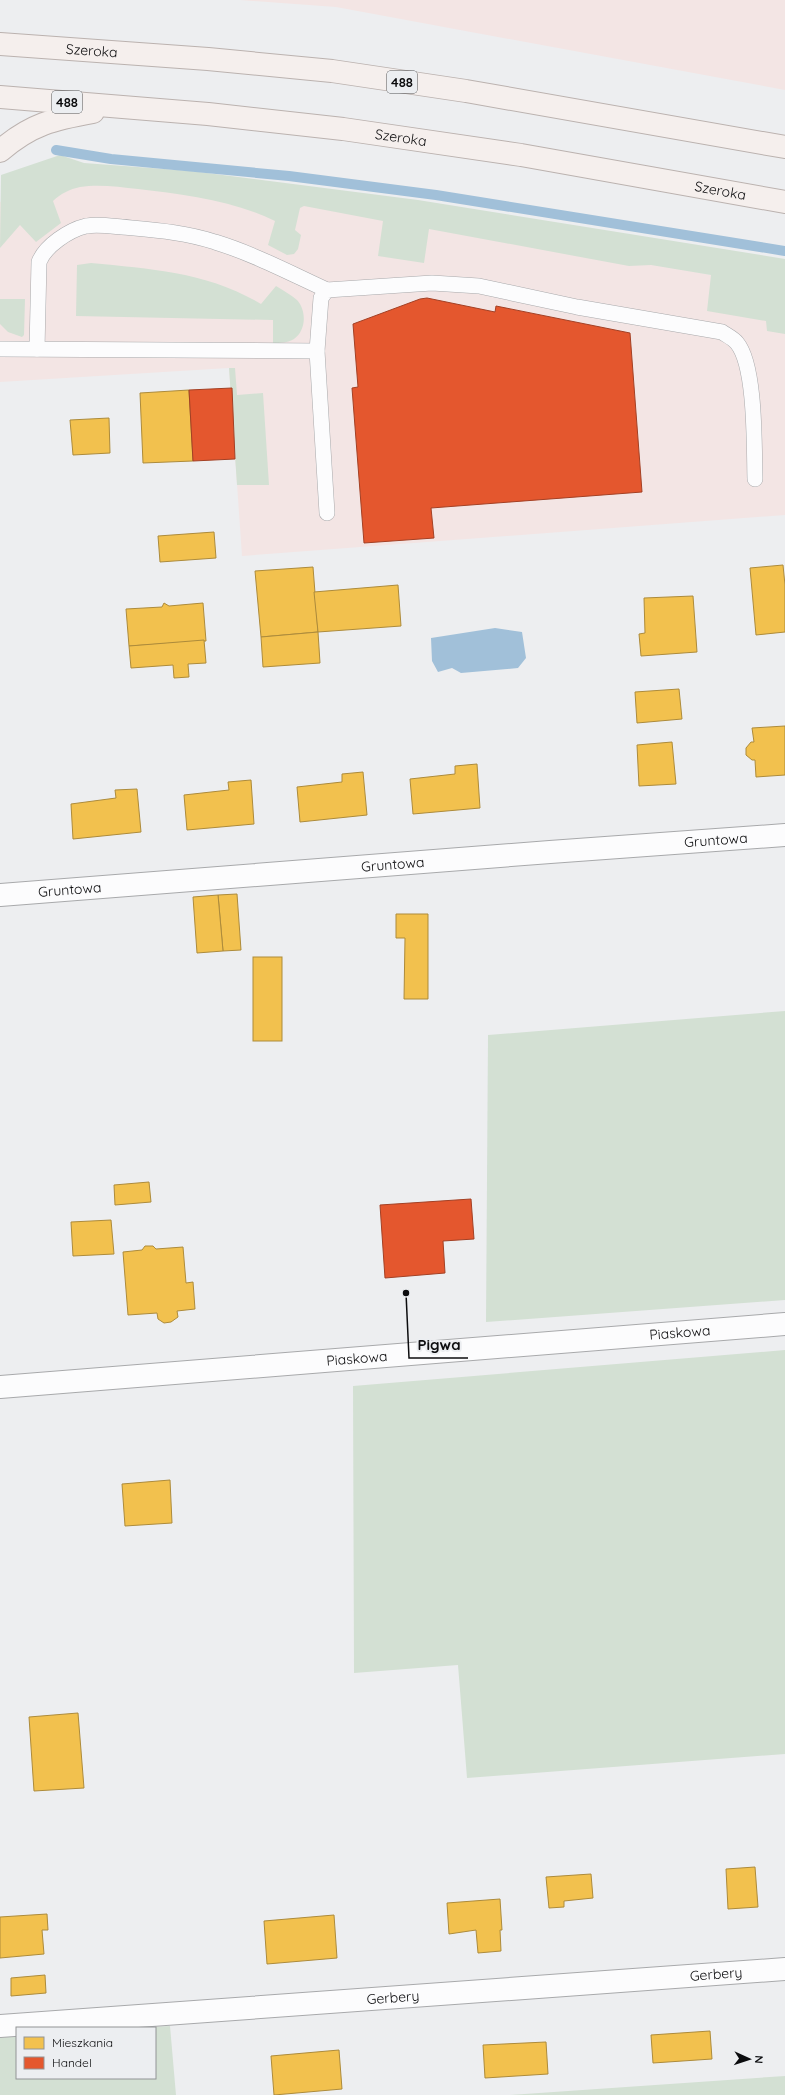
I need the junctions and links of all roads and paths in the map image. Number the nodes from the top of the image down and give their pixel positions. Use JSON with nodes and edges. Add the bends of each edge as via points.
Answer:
{"nodes":[{"id":1,"x":8,"y":45,"type":"edge"},
{"id":2,"x":7,"y":97,"type":"edge"},
{"id":3,"x":120,"y":107,"type":"junction"},
{"id":4,"x":785,"y":147,"type":"edge"},
{"id":5,"x":0,"y":151,"type":"edge"},
{"id":6,"x":785,"y":202,"type":"edge"},
{"id":7,"x":326,"y":290,"type":"junction"},
{"id":8,"x":0,"y":349,"type":"edge"},
{"id":9,"x":37,"y":349,"type":"junction"},
{"id":10,"x":318,"y":351,"type":"junction"},
{"id":11,"x":755,"y":479,"type":"dead end"},
{"id":12,"x":327,"y":513,"type":"dead end"},
{"id":13,"x":785,"y":836,"type":"edge"},
{"id":14,"x":0,"y":895,"type":"edge"},
{"id":15,"x":785,"y":1324,"type":"edge"},
{"id":16,"x":0,"y":1387,"type":"edge"},
{"id":17,"x":785,"y":1969,"type":"edge"},
{"id":18,"x":0,"y":2026,"type":"edge"}],
"edges":[{"from":1,"to":4,"type":"main road","name":"Szeroka","number":"488","via":[[208,59],[332,71],[466,91]]},
{"from":2,"to":3,"type":"main road","name":"Szeroka","number":"488"},
{"from":3,"to":5,"type":"main road","via":[[53,120],[26,131]]},
{"from":3,"to":6,"type":"main road","name":"Szeroka","number":"488","via":[[208,114],[374,134],[521,155]]},
{"from":7,"to":9,"type":"lane","via":[[259,258],[215,242],[166,231],[104,225],[86,226],[59,240],[42,254],[39,262]]},
{"from":7,"to":10,"type":"lane","via":[[321,298]]},
{"from":7,"to":11,"type":"lane","via":[[432,283],[479,286],[577,307],[722,332],[736,342],[745,358],[750,380]]},
{"from":8,"to":9,"type":"lane"},
{"from":9,"to":10,"type":"lane"},
{"from":10,"to":12,"type":"lane"},
{"from":13,"to":14,"type":"street","name":"Gruntowa","via":[[542,852]]},
{"from":15,"to":16,"type":"street","name":"Piaskowa"},
{"from":17,"to":18,"type":"street","name":"Gerbery"}]}
